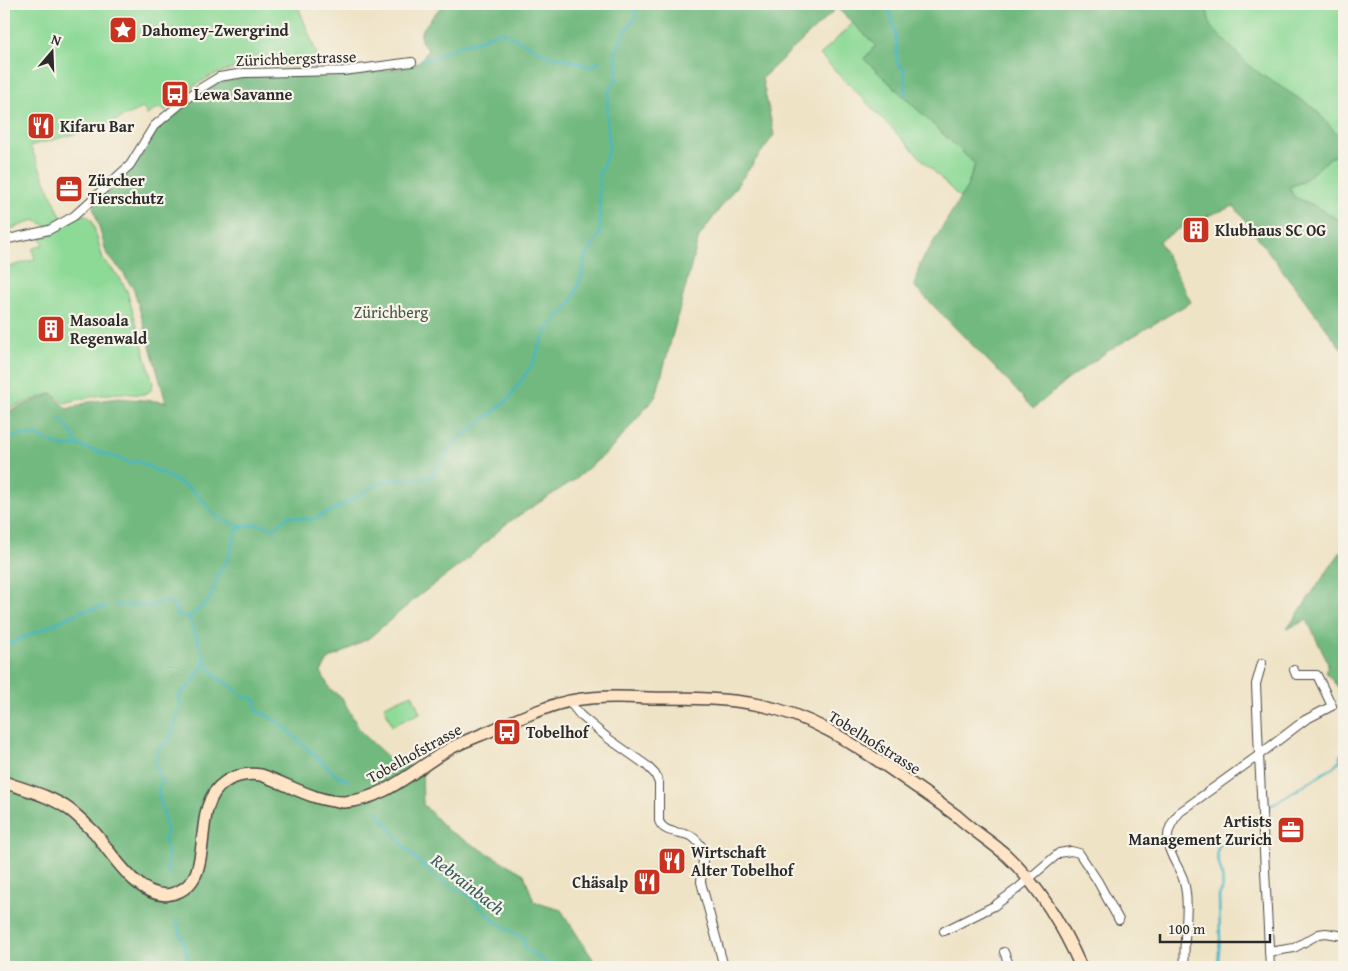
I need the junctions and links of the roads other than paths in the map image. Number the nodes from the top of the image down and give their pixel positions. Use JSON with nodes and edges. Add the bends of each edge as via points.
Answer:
{"nodes":[{"id":1,"x":412,"y":62,"type":"dead end"},
{"id":2,"x":4,"y":240,"type":"edge"},
{"id":3,"x":1262,"y":663,"type":"dead end"},
{"id":4,"x":1294,"y":670,"type":"dead end"},
{"id":5,"x":571,"y":700,"type":"junction"},
{"id":6,"x":1259,"y":755,"type":"junction"},
{"id":7,"x":4,"y":782,"type":"edge"},
{"id":8,"x":1028,"y":880,"type":"junction"},
{"id":9,"x":1119,"y":920,"type":"dead end"},
{"id":10,"x":944,"y":931,"type":"dead end"},
{"id":11,"x":1344,"y":936,"type":"edge"},
{"id":12,"x":1004,"y":952,"type":"dead end"},
{"id":13,"x":1269,"y":952,"type":"junction"},
{"id":14,"x":724,"y":967,"type":"edge"},
{"id":15,"x":1010,"y":967,"type":"edge"},
{"id":16,"x":1081,"y":967,"type":"edge"},
{"id":17,"x":1185,"y":967,"type":"edge"},
{"id":18,"x":1270,"y":967,"type":"edge"}],
"edges":[{"from":1,"to":2,"type":"street","name":"Zürichbergstrasse","via":[[344,72],[244,73],[219,77],[196,91],[154,126],[130,165],[74,216],[49,230]]},
{"from":3,"to":6,"type":"street","via":[[1256,684]]},
{"from":4,"to":6,"type":"street","via":[[1296,675],[1317,675],[1332,706],[1305,720]]},
{"from":5,"to":7,"type":"main road","name":"Tobelhofstrasse","via":[[538,710],[457,745],[387,789],[360,799],[344,802],[324,799],[261,775],[245,774],[230,779],[216,789],[208,803],[201,856],[192,879],[178,892],[166,895],[149,891],[133,880],[93,832],[68,809],[46,797]]},
{"from":5,"to":8,"type":"main road","name":"Tobelhofstrasse","via":[[614,697],[716,700],[761,705],[802,717],[838,734],[957,816],[1006,855]]},
{"from":5,"to":14,"type":"street","via":[[580,715],[655,774],[659,783],[661,826],[692,836],[702,847],[701,882]]},
{"from":6,"to":13,"type":"street"},
{"from":6,"to":17,"type":"street","via":[[1180,812],[1168,831],[1171,855],[1184,881]]},
{"from":8,"to":9,"type":"street","via":[[1059,853],[1079,853]]},
{"from":8,"to":10,"type":"street","via":[[994,906]]},
{"from":8,"to":16,"type":"main road","name":"Tobelhofstrasse","via":[[1063,929]]},
{"from":11,"to":13,"type":"street","via":[[1319,934],[1294,948]]},
{"from":12,"to":15,"type":"street"},
{"from":13,"to":18,"type":"street"}]}
